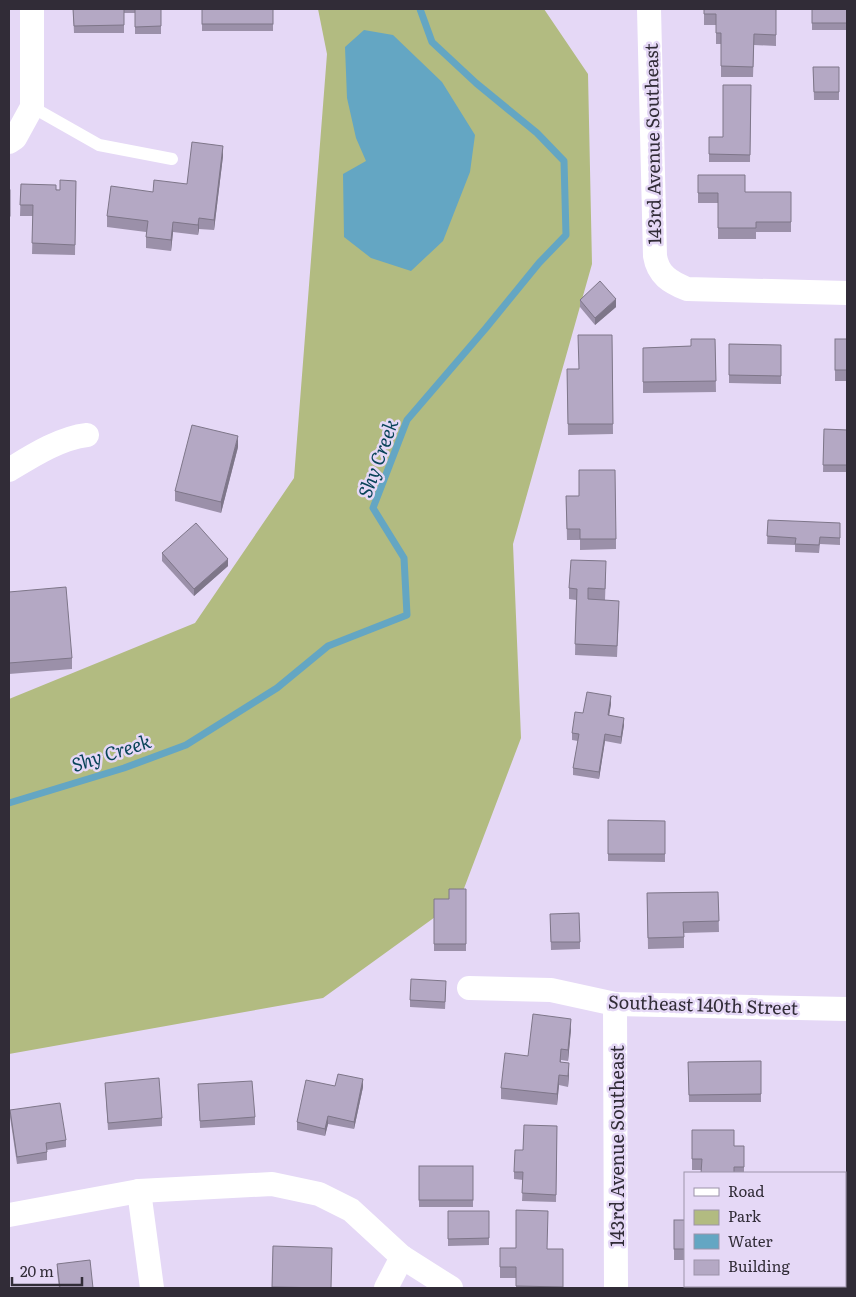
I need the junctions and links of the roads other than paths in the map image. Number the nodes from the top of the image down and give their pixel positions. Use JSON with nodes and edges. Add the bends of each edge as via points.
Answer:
{"nodes":[{"id":1,"x":32,"y":9,"type":"edge"},
{"id":2,"x":648,"y":9,"type":"edge"},
{"id":3,"x":32,"y":107,"type":"junction"},
{"id":4,"x":9,"y":142,"type":"edge"},
{"id":5,"x":172,"y":159,"type":"dead end"},
{"id":6,"x":847,"y":292,"type":"edge"},
{"id":7,"x":87,"y":435,"type":"dead end"},
{"id":8,"x":9,"y":470,"type":"edge"},
{"id":9,"x":469,"y":988,"type":"dead end"},
{"id":10,"x":615,"y":1004,"type":"junction"},
{"id":11,"x":847,"y":1009,"type":"edge"},
{"id":12,"x":139,"y":1191,"type":"junction"},
{"id":13,"x":9,"y":1215,"type":"edge"},
{"id":14,"x":402,"y":1257,"type":"junction"},
{"id":15,"x":152,"y":1288,"type":"edge"},
{"id":16,"x":386,"y":1288,"type":"edge"},
{"id":17,"x":451,"y":1288,"type":"edge"},
{"id":18,"x":616,"y":1288,"type":"edge"}],
"edges":[{"from":1,"to":3,"type":"street"},
{"from":2,"to":6,"type":"street","name":"143rd Avenue Southeast","via":[[655,256],[664,277],[687,289]]},
{"from":3,"to":4,"type":"street","via":[[15,138]]},
{"from":3,"to":5,"type":"lane","via":[[99,145]]},
{"from":7,"to":8,"type":"street","via":[[54,446]]},
{"from":9,"to":10,"type":"street","name":"Southeast 140th Street","via":[[551,990]]},
{"from":10,"to":11,"type":"street","name":"Southeast 140th Street"},
{"from":10,"to":18,"type":"street","name":"143rd Avenue Southeast"},
{"from":12,"to":13,"type":"street"},
{"from":12,"to":14,"type":"street","via":[[272,1184],[319,1194],[351,1210]]},
{"from":12,"to":15,"type":"street"},
{"from":14,"to":16,"type":"street"},
{"from":14,"to":17,"type":"street"}]}
